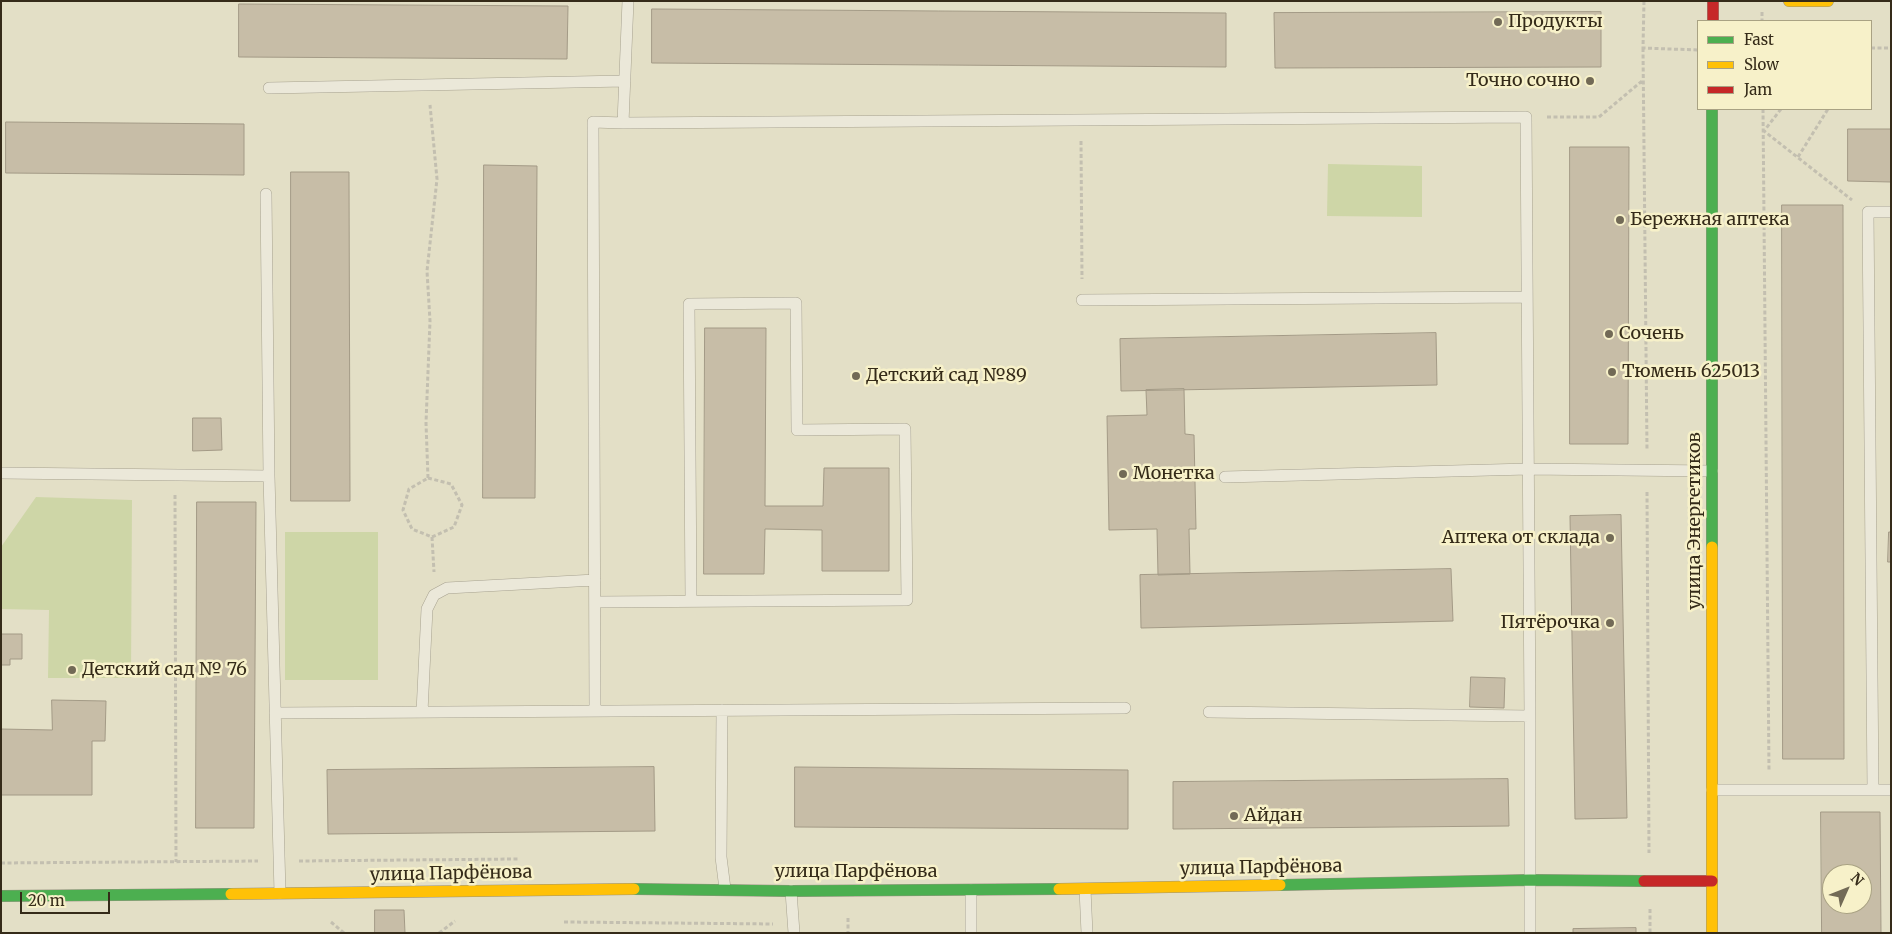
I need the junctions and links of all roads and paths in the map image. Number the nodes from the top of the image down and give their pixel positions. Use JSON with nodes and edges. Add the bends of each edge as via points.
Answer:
{"nodes":[{"id":1,"x":628,"y":1,"type":"edge"},
{"id":2,"x":1644,"y":1,"type":"edge"},
{"id":3,"x":1713,"y":1,"type":"edge"},
{"id":4,"x":1789,"y":1,"type":"edge"},
{"id":5,"x":1828,"y":1,"type":"edge"},
{"id":6,"x":1712,"y":20,"type":"edge"},
{"id":7,"x":1872,"y":48,"type":"edge"},
{"id":8,"x":1891,"y":48,"type":"edge"},
{"id":9,"x":1697,"y":50,"type":"edge"},
{"id":10,"x":625,"y":81,"type":"junction"},
{"id":11,"x":1643,"y":81,"type":"dead end"},
{"id":12,"x":428,"y":85,"type":"junction"},
{"id":13,"x":269,"y":88,"type":"dead end"},
{"id":14,"x":1712,"y":110,"type":"edge"},
{"id":15,"x":1763,"y":110,"type":"edge"},
{"id":16,"x":1781,"y":110,"type":"edge"},
{"id":17,"x":1827,"y":110,"type":"edge"},
{"id":18,"x":1526,"y":117,"type":"junction"},
{"id":19,"x":1081,"y":120,"type":"junction"},
{"id":20,"x":624,"y":123,"type":"junction"},
{"id":21,"x":1764,"y":131,"type":"junction"},
{"id":22,"x":1798,"y":157,"type":"junction"},
{"id":23,"x":266,"y":194,"type":"dead end"},
{"id":24,"x":1868,"y":212,"type":"junction"},
{"id":25,"x":1891,"y":212,"type":"edge"},
{"id":26,"x":1527,"y":297,"type":"junction"},
{"id":27,"x":1082,"y":300,"type":"joint"},
{"id":28,"x":1528,"y":469,"type":"junction"},
{"id":29,"x":1712,"y":471,"type":"junction"},
{"id":30,"x":1,"y":473,"type":"edge"},
{"id":31,"x":175,"y":475,"type":"junction"},
{"id":32,"x":269,"y":476,"type":"junction"},
{"id":33,"x":1225,"y":477,"type":"dead end"},
{"id":34,"x":428,"y":478,"type":"junction"},
{"id":35,"x":432,"y":537,"type":"junction"},
{"id":36,"x":595,"y":580,"type":"junction"},
{"id":37,"x":434,"y":595,"type":"junction"},
{"id":38,"x":691,"y":601,"type":"junction"},
{"id":39,"x":595,"y":602,"type":"junction"},
{"id":40,"x":1125,"y":708,"type":"dead end"},
{"id":41,"x":722,"y":710,"type":"junction"},
{"id":42,"x":595,"y":711,"type":"junction"},
{"id":43,"x":422,"y":712,"type":"junction"},
{"id":44,"x":1209,"y":712,"type":"dead end"},
{"id":45,"x":275,"y":714,"type":"junction"},
{"id":46,"x":1530,"y":716,"type":"junction"},
{"id":47,"x":1712,"y":790,"type":"junction"},
{"id":48,"x":1770,"y":790,"type":"junction"},
{"id":49,"x":1873,"y":790,"type":"junction"},
{"id":50,"x":1891,"y":790,"type":"edge"},
{"id":51,"x":527,"y":859,"type":"dead end"},
{"id":52,"x":280,"y":861,"type":"junction"},
{"id":53,"x":176,"y":862,"type":"junction"},
{"id":54,"x":1,"y":863,"type":"edge"},
{"id":55,"x":1530,"y":880,"type":"junction"},
{"id":56,"x":1712,"y":881,"type":"junction"},
{"id":57,"x":725,"y":889,"type":"junction"},
{"id":58,"x":1085,"y":889,"type":"junction"},
{"id":59,"x":791,"y":890,"type":"junction"},
{"id":60,"x":971,"y":890,"type":"junction"},
{"id":61,"x":280,"y":893,"type":"junction"},
{"id":62,"x":1,"y":896,"type":"edge"},
{"id":63,"x":794,"y":933,"type":"edge"},
{"id":64,"x":971,"y":933,"type":"edge"},
{"id":65,"x":1087,"y":933,"type":"edge"},
{"id":66,"x":1530,"y":933,"type":"edge"},
{"id":67,"x":1712,"y":933,"type":"edge"}],
"edges":[{"from":1,"to":10,"type":"lane"},
{"from":2,"to":9,"type":"path","via":[[1643,48]]},
{"from":3,"to":6,"type":"street"},
{"from":4,"to":5,"type":"street"},
{"from":7,"to":8,"type":"path"},
{"from":10,"to":12,"type":"lane"},
{"from":10,"to":20,"type":"lane"},
{"from":11,"to":18,"type":"path","via":[[1599,117]]},
{"from":12,"to":13,"type":"lane"},
{"from":12,"to":34,"type":"path","via":[[437,179],[427,271],[430,321],[426,423]]},
{"from":14,"to":29,"type":"street","name":"улица Энергетиков"},
{"from":15,"to":21,"type":"path"},
{"from":16,"to":21,"type":"path"},
{"from":17,"to":22,"type":"path"},
{"from":18,"to":19,"type":"lane"},
{"from":18,"to":26,"type":"lane"},
{"from":19,"to":20,"type":"lane"},
{"from":19,"to":27,"type":"path"},
{"from":20,"to":36,"type":"lane","via":[[594,122]]},
{"from":21,"to":22,"type":"path"},
{"from":21,"to":48,"type":"path"},
{"from":22,"to":24,"type":"path"},
{"from":23,"to":32,"type":"lane"},
{"from":24,"to":25,"type":"lane"},
{"from":24,"to":49,"type":"lane"},
{"from":26,"to":27,"type":"lane"},
{"from":26,"to":28,"type":"lane"},
{"from":28,"to":29,"type":"lane"},
{"from":28,"to":33,"type":"lane"},
{"from":28,"to":46,"type":"lane"},
{"from":29,"to":47,"type":"street","name":"улица Энергетиков"},
{"from":30,"to":31,"type":"lane"},
{"from":31,"to":32,"type":"lane"},
{"from":31,"to":53,"type":"path"},
{"from":32,"to":45,"type":"lane"},
{"from":34,"to":35,"type":"path","via":[[409,489],[403,510],[412,529]]},
{"from":34,"to":35,"type":"path","via":[[451,484],[462,505],[454,528]]},
{"from":35,"to":37,"type":"path"},
{"from":36,"to":37,"type":"lane","via":[[447,588]]},
{"from":36,"to":39,"type":"lane"},
{"from":37,"to":43,"type":"lane","via":[[427,610]]},
{"from":38,"to":38,"type":"lane","via":[[907,600],[905,429],[797,430],[796,303],[689,304]]},
{"from":38,"to":39,"type":"lane"},
{"from":39,"to":42,"type":"lane"},
{"from":40,"to":41,"type":"lane"},
{"from":41,"to":42,"type":"lane"},
{"from":41,"to":57,"type":"lane","via":[[721,858]]},
{"from":42,"to":43,"type":"lane"},
{"from":43,"to":45,"type":"lane"},
{"from":44,"to":46,"type":"lane"},
{"from":45,"to":52,"type":"lane"},
{"from":46,"to":55,"type":"lane"},
{"from":47,"to":48,"type":"lane"},
{"from":47,"to":56,"type":"street","name":"улица Энергетиков"},
{"from":48,"to":49,"type":"lane"},
{"from":49,"to":50,"type":"lane"},
{"from":51,"to":52,"type":"path"},
{"from":52,"to":53,"type":"path"},
{"from":52,"to":61,"type":"lane"},
{"from":53,"to":54,"type":"path"},
{"from":55,"to":56,"type":"street","name":"улица Парфёнова"},
{"from":55,"to":58,"type":"street","name":"улица Парфёнова"},
{"from":55,"to":66,"type":"lane"},
{"from":56,"to":67,"type":"street","name":"улица Энергетиков"},
{"from":57,"to":59,"type":"street","name":"улица Парфёнова"},
{"from":57,"to":61,"type":"street","name":"улица Парфёнова"},
{"from":58,"to":60,"type":"street","name":"улица Парфёнова"},
{"from":58,"to":65,"type":"lane"},
{"from":59,"to":60,"type":"street","name":"улица Парфёнова"},
{"from":59,"to":63,"type":"lane"},
{"from":60,"to":64,"type":"lane"},
{"from":61,"to":62,"type":"street","name":"улица Парфёнова"}]}
